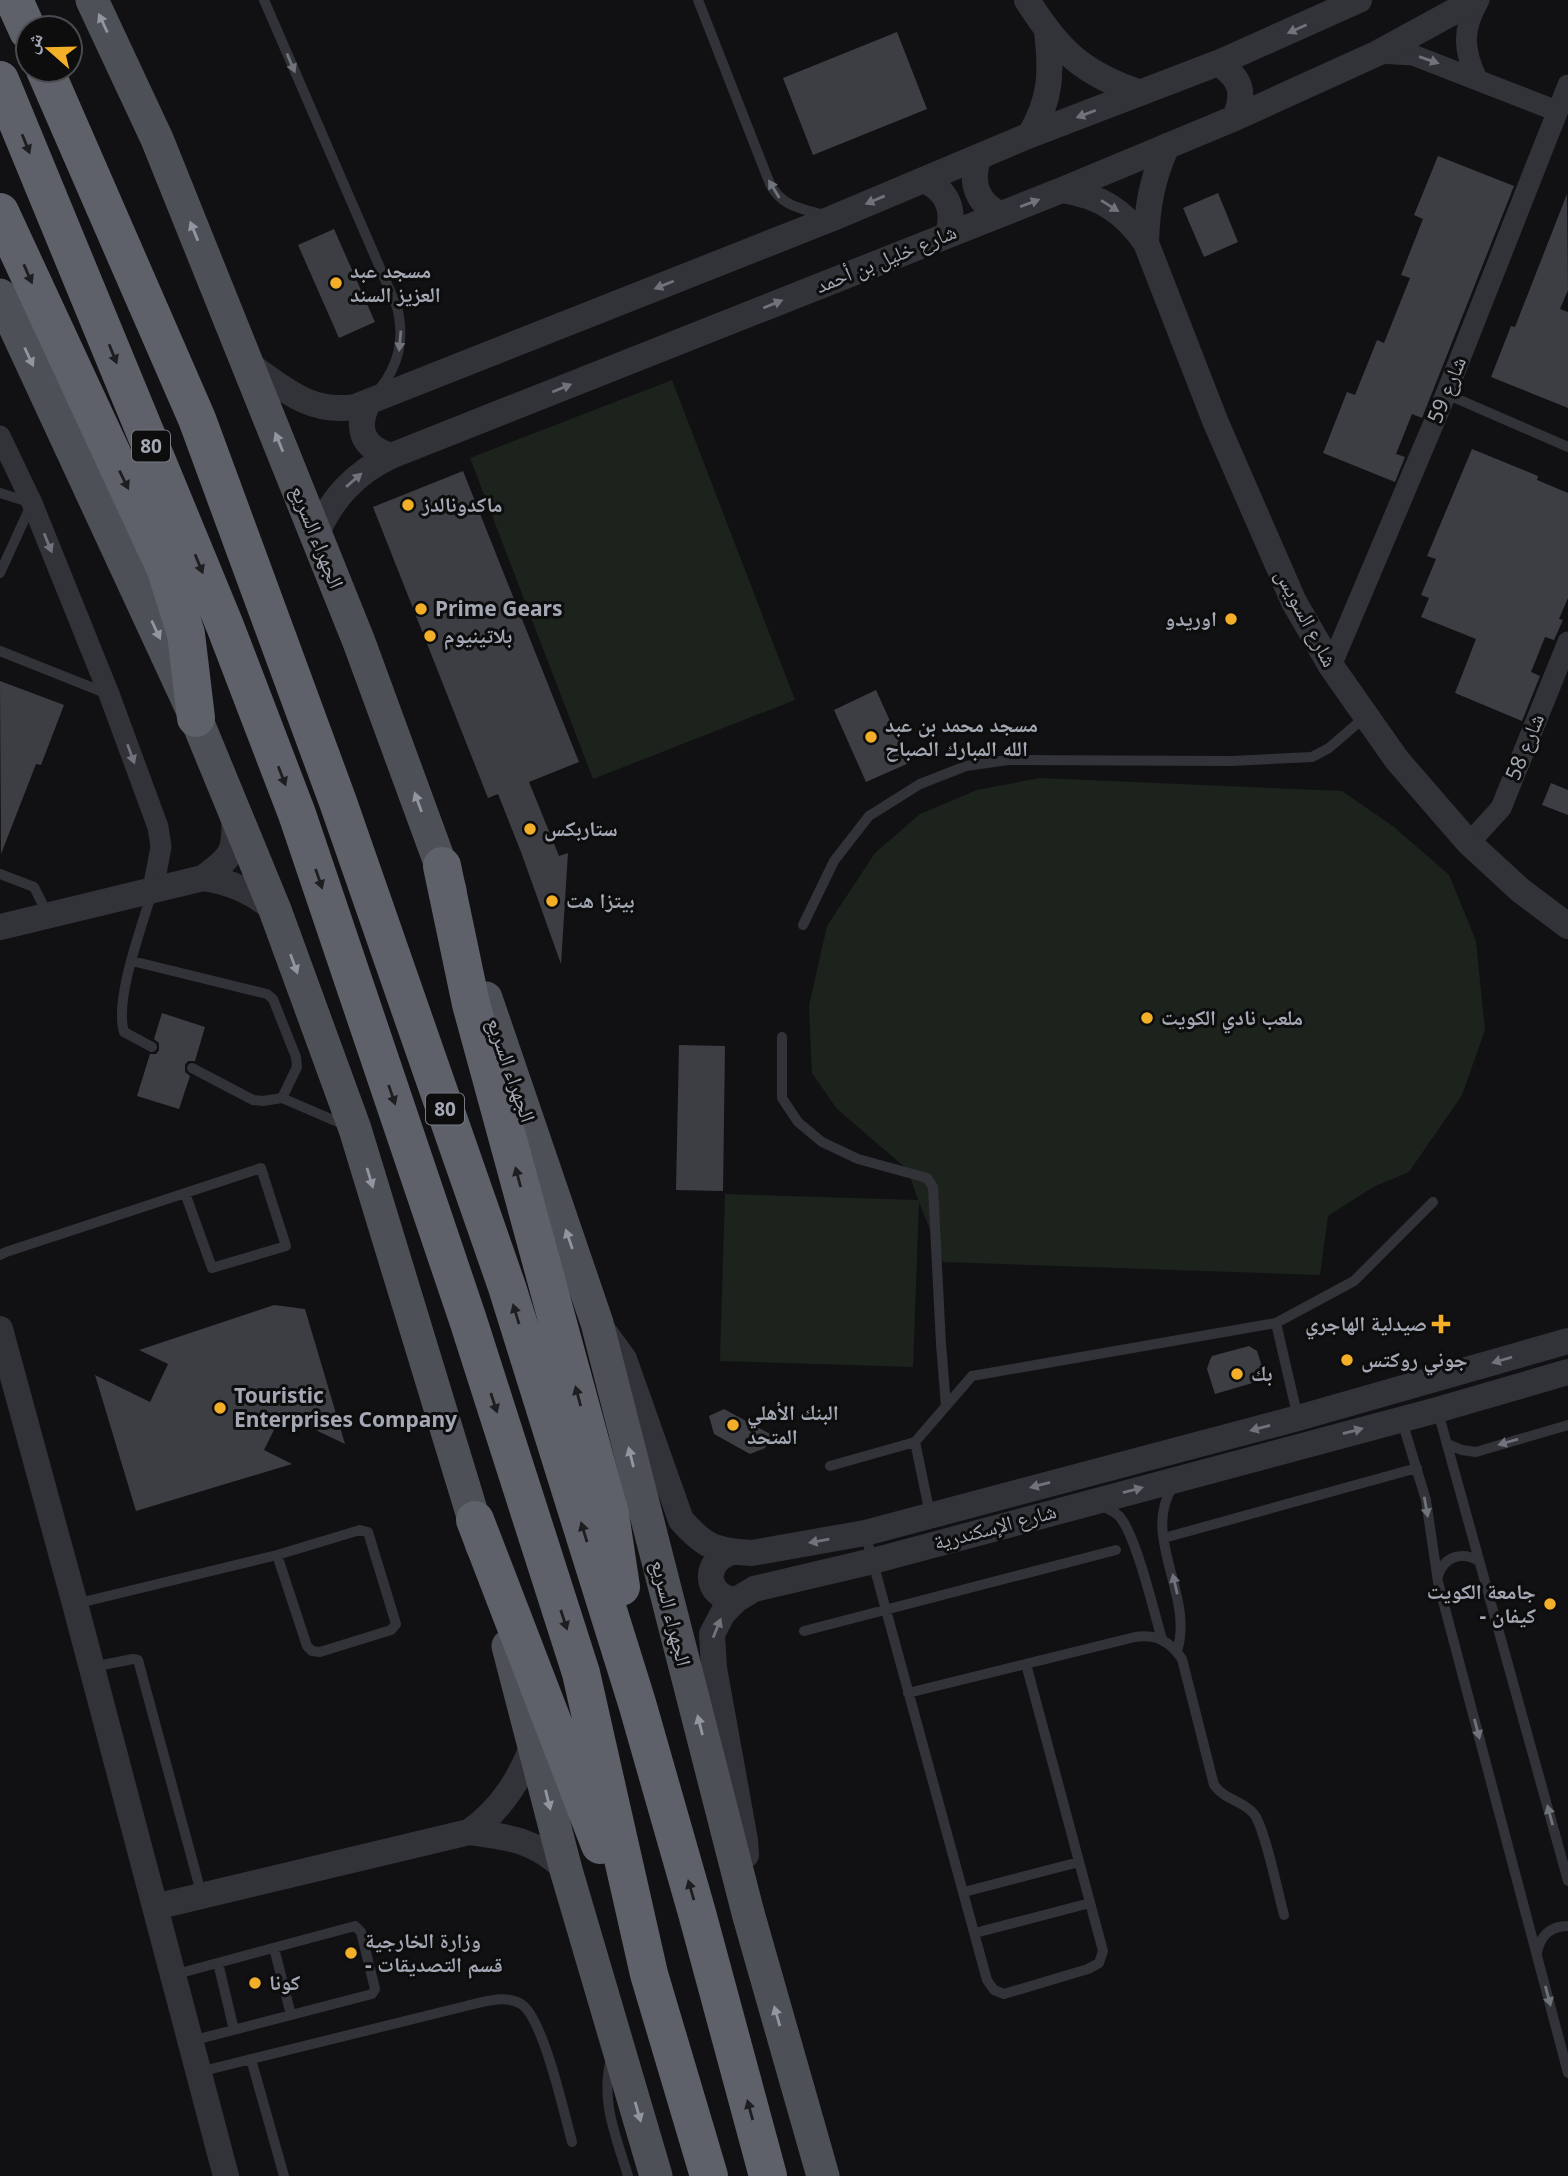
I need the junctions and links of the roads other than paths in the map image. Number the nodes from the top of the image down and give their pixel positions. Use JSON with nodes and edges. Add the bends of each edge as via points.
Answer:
{"nodes":[{"id":1,"x":92,"y":0,"type":"edge"},
{"id":2,"x":264,"y":0,"type":"edge"},
{"id":3,"x":698,"y":0,"type":"edge"},
{"id":4,"x":1027,"y":0,"type":"edge"},
{"id":5,"x":1359,"y":0,"type":"edge"},
{"id":6,"x":1477,"y":0,"type":"edge"},
{"id":7,"x":1047,"y":32,"type":"junction"},
{"id":8,"x":1378,"y":53,"type":"junction"},
{"id":9,"x":1218,"y":63,"type":"junction"},
{"id":10,"x":1477,"y":79,"type":"junction"},
{"id":11,"x":0,"y":80,"type":"edge"},
{"id":12,"x":51,"y":84,"type":"edge"},
{"id":13,"x":1568,"y":85,"type":"edge"},
{"id":14,"x":1141,"y":93,"type":"junction"},
{"id":15,"x":1557,"y":111,"type":"junction"},
{"id":16,"x":1235,"y":118,"type":"junction"},
{"id":17,"x":1030,"y":135,"type":"junction"},
{"id":18,"x":1167,"y":146,"type":"junction"},
{"id":19,"x":978,"y":159,"type":"junction"},
{"id":20,"x":925,"y":180,"type":"junction"},
{"id":21,"x":1062,"y":190,"type":"junction"},
{"id":22,"x":0,"y":212,"type":"edge"},
{"id":23,"x":1000,"y":214,"type":"junction"},
{"id":24,"x":832,"y":218,"type":"junction"},
{"id":25,"x":948,"y":234,"type":"junction"},
{"id":26,"x":1146,"y":243,"type":"junction"},
{"id":27,"x":0,"y":295,"type":"edge"},
{"id":28,"x":247,"y":363,"type":"junction"},
{"id":29,"x":1446,"y":394,"type":"junction"},
{"id":30,"x":368,"y":403,"type":"junction"},
{"id":31,"x":0,"y":436,"type":"edge"},
{"id":32,"x":1568,"y":447,"type":"edge"},
{"id":33,"x":391,"y":456,"type":"junction"},
{"id":34,"x":0,"y":493,"type":"edge"},
{"id":35,"x":32,"y":503,"type":"junction"},
{"id":36,"x":316,"y":535,"type":"junction"},
{"id":37,"x":0,"y":573,"type":"edge"},
{"id":38,"x":1568,"y":642,"type":"edge"},
{"id":39,"x":0,"y":651,"type":"edge"},
{"id":40,"x":1331,"y":666,"type":"junction"},
{"id":41,"x":109,"y":694,"type":"junction"},
{"id":42,"x":1366,"y":716,"type":"junction"},
{"id":43,"x":197,"y":718,"type":"junction"},
{"id":44,"x":233,"y":804,"type":"junction"},
{"id":45,"x":1469,"y":843,"type":"junction"},
{"id":46,"x":442,"y":866,"type":"junction"},
{"id":47,"x":0,"y":874,"type":"edge"},
{"id":48,"x":203,"y":878,"type":"junction"},
{"id":49,"x":153,"y":889,"type":"junction"},
{"id":50,"x":275,"y":910,"type":"junction"},
{"id":51,"x":48,"y":916,"type":"junction"},
{"id":52,"x":803,"y":925,"type":"dead end"},
{"id":53,"x":1568,"y":926,"type":"edge"},
{"id":54,"x":0,"y":927,"type":"edge"},
{"id":55,"x":132,"y":961,"type":"junction"},
{"id":56,"x":782,"y":1037,"type":"dead end"},
{"id":57,"x":152,"y":1047,"type":"dead end"},
{"id":58,"x":192,"y":1068,"type":"dead end"},
{"id":59,"x":282,"y":1098,"type":"junction"},
{"id":60,"x":355,"y":1129,"type":"junction"},
{"id":61,"x":185,"y":1193,"type":"junction"},
{"id":62,"x":1433,"y":1202,"type":"dead end"},
{"id":63,"x":0,"y":1255,"type":"edge"},
{"id":64,"x":597,"y":1323,"type":"junction"},
{"id":65,"x":1276,"y":1323,"type":"junction"},
{"id":66,"x":0,"y":1329,"type":"edge"},
{"id":67,"x":1568,"y":1341,"type":"edge"},
{"id":68,"x":1568,"y":1372,"type":"edge"},
{"id":69,"x":1429,"y":1381,"type":"junction"},
{"id":70,"x":1393,"y":1392,"type":"junction"},
{"id":71,"x":946,"y":1406,"type":"junction"},
{"id":72,"x":1437,"y":1410,"type":"junction"},
{"id":73,"x":1298,"y":1418,"type":"junction"},
{"id":74,"x":1401,"y":1418,"type":"junction"},
{"id":75,"x":1568,"y":1425,"type":"edge"},
{"id":76,"x":915,"y":1442,"type":"junction"},
{"id":77,"x":1447,"y":1444,"type":"junction"},
{"id":78,"x":830,"y":1466,"type":"dead end"},
{"id":79,"x":1417,"y":1468,"type":"junction"},
{"id":80,"x":1180,"y":1477,"type":"junction"},
{"id":81,"x":1087,"y":1502,"type":"junction"},
{"id":82,"x":930,"y":1514,"type":"junction"},
{"id":83,"x":475,"y":1520,"type":"junction"},
{"id":84,"x":865,"y":1533,"type":"junction"},
{"id":85,"x":1164,"y":1538,"type":"junction"},
{"id":86,"x":1116,"y":1550,"type":"dead end"},
{"id":87,"x":733,"y":1552,"type":"junction"},
{"id":88,"x":277,"y":1555,"type":"junction"},
{"id":89,"x":873,"y":1561,"type":"junction"},
{"id":90,"x":1479,"y":1561,"type":"junction"},
{"id":91,"x":1438,"y":1583,"type":"junction"},
{"id":92,"x":736,"y":1600,"type":"junction"},
{"id":93,"x":75,"y":1604,"type":"junction"},
{"id":94,"x":886,"y":1610,"type":"junction"},
{"id":95,"x":804,"y":1631,"type":"dead end"},
{"id":96,"x":1162,"y":1639,"type":"junction"},
{"id":97,"x":1177,"y":1651,"type":"junction"},
{"id":98,"x":1026,"y":1664,"type":"junction"},
{"id":99,"x":92,"y":1667,"type":"junction"},
{"id":100,"x":908,"y":1693,"type":"junction"},
{"id":101,"x":637,"y":1703,"type":"junction"},
{"id":102,"x":534,"y":1743,"type":"junction"},
{"id":103,"x":469,"y":1832,"type":"junction"},
{"id":104,"x":1079,"y":1862,"type":"junction"},
{"id":105,"x":566,"y":1870,"type":"junction"},
{"id":106,"x":1568,"y":1881,"type":"edge"},
{"id":107,"x":964,"y":1892,"type":"junction"},
{"id":108,"x":202,"y":1896,"type":"junction"},
{"id":109,"x":1090,"y":1903,"type":"junction"},
{"id":110,"x":155,"y":1907,"type":"junction"},
{"id":111,"x":748,"y":1913,"type":"junction"},
{"id":112,"x":1284,"y":1915,"type":"dead end"},
{"id":113,"x":1568,"y":1926,"type":"edge"},
{"id":114,"x":975,"y":1933,"type":"junction"},
{"id":115,"x":274,"y":1948,"type":"junction"},
{"id":116,"x":1536,"y":1954,"type":"junction"},
{"id":117,"x":218,"y":1962,"type":"junction"},
{"id":118,"x":649,"y":1974,"type":"junction"},
{"id":119,"x":173,"y":1975,"type":"junction"},
{"id":120,"x":291,"y":2015,"type":"junction"},
{"id":121,"x":234,"y":2030,"type":"junction"},
{"id":122,"x":617,"y":2039,"type":"junction"},
{"id":123,"x":191,"y":2041,"type":"junction"},
{"id":124,"x":251,"y":2059,"type":"junction"},
{"id":125,"x":199,"y":2071,"type":"junction"},
{"id":126,"x":1568,"y":2073,"type":"edge"},
{"id":127,"x":572,"y":2142,"type":"dead end"},
{"id":128,"x":226,"y":2176,"type":"edge"},
{"id":129,"x":284,"y":2176,"type":"edge"},
{"id":130,"x":628,"y":2176,"type":"edge"},
{"id":131,"x":656,"y":2176,"type":"edge"},
{"id":132,"x":709,"y":2176,"type":"edge"},
{"id":133,"x":768,"y":2176,"type":"edge"},
{"id":134,"x":823,"y":2176,"type":"edge"}],
"edges":[{"from":28,"to":1,"type":"main road","name":"الجهراء السريع","one_way":true,"via":[[157,139]]},
{"from":2,"to":30,"type":"lane","one_way":true,"via":[[401,321],[395,365]]},
{"from":24,"to":3,"type":"lane","one_way":true,"via":[[778,198]]},
{"from":4,"to":7,"type":"street"},
{"from":5,"to":9,"type":"street","one_way":true},
{"from":6,"to":8,"type":"street","name":"شارع خليل بن أحمد"},
{"from":6,"to":10,"type":"street","via":[[1465,38]]},
{"from":7,"to":14,"type":"street","via":[[1099,76]]},
{"from":7,"to":17,"type":"street","via":[[1049,86]]},
{"from":8,"to":10,"type":"street","one_way":true,"via":[[1413,55]]},
{"from":8,"to":16,"type":"street","name":"شارع خليل بن أحمد"},
{"from":9,"to":14,"type":"street"},
{"from":9,"to":16,"type":"street","via":[[1232,72],[1240,87],[1241,103]]},
{"from":10,"to":15,"type":"street"},
{"from":11,"to":118,"type":"highway","number":"80","one_way":true,"via":[[225,626],[297,814],[468,1320],[580,1673]]},
{"from":101,"to":12,"type":"highway","number":"80","one_way":true,"via":[[508,1287],[338,802],[197,419]]},
{"from":13,"to":15,"type":"street","name":"شارع 59"},
{"from":14,"to":17,"type":"street","one_way":true},
{"from":15,"to":29,"type":"street","name":"شارع 59"},
{"from":16,"to":18,"type":"street","name":"شارع خليل بن أحمد"},
{"from":17,"to":19,"type":"street"},
{"from":18,"to":21,"type":"street","name":"شارع خليل بن أحمد"},
{"from":18,"to":26,"type":"street","name":"شارع السويس","via":[[1150,193]]},
{"from":19,"to":20,"type":"street"},
{"from":19,"to":23,"type":"street","via":[[976,191]]},
{"from":20,"to":24,"type":"street","one_way":true},
{"from":20,"to":25,"type":"street","via":[[948,202]]},
{"from":23,"to":21,"type":"street","name":"شارع خليل بن أحمد","one_way":true},
{"from":21,"to":26,"type":"street","name":"شارع السويس","one_way":true,"via":[[1102,200],[1119,211]]},
{"from":22,"to":43,"type":"highway","one_way":true,"via":[[166,570],[186,634]]},
{"from":23,"to":25,"type":"street","name":"شارع خليل بن أحمد"},
{"from":24,"to":30,"type":"street","one_way":true},
{"from":33,"to":25,"type":"street","name":"شارع خليل بن أحمد","one_way":true},
{"from":26,"to":40,"type":"street","name":"شارع السويس","via":[[1216,423],[1294,602]]},
{"from":27,"to":43,"type":"main road","one_way":true},
{"from":28,"to":30,"type":"street","via":[[310,404],[340,409]]},
{"from":36,"to":28,"type":"main road","name":"الجهراء السريع","one_way":true},
{"from":29,"to":32,"type":"lane"},
{"from":29,"to":40,"type":"street","name":"شارع 59"},
{"from":30,"to":33,"type":"street","via":[[361,425],[364,436],[380,453]]},
{"from":31,"to":35,"type":"street"},
{"from":36,"to":33,"type":"street","name":"شارع خليل بن أحمد","one_way":true,"via":[[345,487]]},
{"from":34,"to":35,"type":"lane"},
{"from":35,"to":37,"type":"lane"},
{"from":35,"to":41,"type":"street","one_way":true},
{"from":46,"to":36,"type":"main road","name":"الجهراء السريع","one_way":true},
{"from":38,"to":45,"type":"street","name":"شارع 58","via":[[1501,808]]},
{"from":39,"to":41,"type":"lane"},
{"from":40,"to":42,"type":"street","name":"شارع السويس"},
{"from":41,"to":49,"type":"street","one_way":true,"via":[[158,827],[161,847]]},
{"from":42,"to":45,"type":"street","name":"شارع السويس","via":[[1396,760]]},
{"from":42,"to":52,"type":"lane","via":[[1312,757],[1008,760],[966,766],[920,784],[869,816],[834,861]]},
{"from":43,"to":44,"type":"main road"},
{"from":44,"to":48,"type":"street","via":[[235,843],[228,857]]},
{"from":44,"to":50,"type":"main road"},
{"from":45,"to":53,"type":"street","name":"شارع السويس"},
{"from":64,"to":46,"type":"main road","name":"الجهراء السريع","one_way":true},
{"from":101,"to":46,"type":"highway","one_way":true,"via":[[610,1514],[471,1004]]},
{"from":47,"to":51,"type":"lane","via":[[34,887]]},
{"from":48,"to":49,"type":"street"},
{"from":48,"to":50,"type":"street","via":[[242,888]]},
{"from":49,"to":51,"type":"street"},
{"from":49,"to":55,"type":"lane"},
{"from":50,"to":60,"type":"main road","one_way":true},
{"from":51,"to":54,"type":"street"},
{"from":55,"to":57,"type":"lane","via":[[120,1021],[124,1032]]},
{"from":55,"to":59,"type":"lane","via":[[273,999],[297,1067]]},
{"from":56,"to":71,"type":"lane","via":[[782,1097],[798,1122],[822,1142],[858,1159],[927,1178],[933,1187]]},
{"from":58,"to":59,"type":"lane","via":[[253,1100]]},
{"from":59,"to":60,"type":"lane"},
{"from":60,"to":83,"type":"main road","one_way":true},
{"from":61,"to":61,"type":"lane","via":[[261,1168],[286,1246],[212,1268]]},
{"from":61,"to":63,"type":"lane"},
{"from":62,"to":65,"type":"lane","via":[[1354,1281]]},
{"from":64,"to":87,"type":"street","name":"شارع الإسكندرية","via":[[624,1359],[681,1520],[700,1541]]},
{"from":111,"to":64,"type":"main road","name":"الجهراء السريع","one_way":true},
{"from":65,"to":71,"type":"lane","via":[[972,1376]]},
{"from":65,"to":73,"type":"lane"},
{"from":66,"to":93,"type":"street"},
{"from":67,"to":69,"type":"street","name":"شارع الإسكندرية","one_way":true},
{"from":68,"to":72,"type":"street","name":"شارع الإسكندرية"},
{"from":69,"to":70,"type":"street","name":"شارع الإسكندرية"},
{"from":69,"to":72,"type":"street"},
{"from":70,"to":73,"type":"street","name":"شارع الإسكندرية"},
{"from":70,"to":74,"type":"street"},
{"from":71,"to":76,"type":"lane"},
{"from":72,"to":74,"type":"street","name":"شارع الإسكندرية"},
{"from":72,"to":77,"type":"lane"},
{"from":73,"to":82,"type":"street","name":"شارع الإسكندرية","one_way":true},
{"from":74,"to":79,"type":"lane"},
{"from":80,"to":74,"type":"street","name":"شارع الإسكندرية","one_way":true},
{"from":75,"to":77,"type":"lane","one_way":true,"via":[[1476,1451]]},
{"from":76,"to":78,"type":"lane"},
{"from":76,"to":82,"type":"lane"},
{"from":77,"to":90,"type":"lane"},
{"from":79,"to":85,"type":"lane"},
{"from":79,"to":91,"type":"lane","one_way":true},
{"from":81,"to":80,"type":"street","name":"شارع الإسكندرية","one_way":true},
{"from":80,"to":85,"type":"lane","via":[[1163,1506]]},
{"from":81,"to":89,"type":"street","name":"شارع الإسكندرية"},
{"from":81,"to":96,"type":"lane","via":[[1106,1508],[1126,1526]]},
{"from":82,"to":84,"type":"street","name":"شارع الإسكندرية"},
{"from":83,"to":102,"type":"main road"},
{"from":83,"to":118,"type":"highway"},
{"from":84,"to":87,"type":"street","name":"شارع الإسكندرية","one_way":true,"via":[[752,1553]]},
{"from":84,"to":89,"type":"lane"},
{"from":97,"to":85,"type":"lane","one_way":true,"via":[[1181,1612]]},
{"from":86,"to":94,"type":"lane"},
{"from":87,"to":92,"type":"street","via":[[714,1564],[711,1579],[722,1597]]},
{"from":88,"to":88,"type":"lane","via":[[312,1651],[391,1630],[396,1624],[368,1532]]},
{"from":88,"to":93,"type":"lane"},
{"from":89,"to":92,"type":"street","name":"شارع الإسكندرية","via":[[754,1589]]},
{"from":89,"to":94,"type":"lane"},
{"from":90,"to":91,"type":"lane","via":[[1471,1556],[1451,1558],[1439,1573]]},
{"from":106,"to":90,"type":"lane","one_way":true},
{"from":91,"to":116,"type":"lane","one_way":true},
{"from":111,"to":92,"type":"street","name":"شارع الإسكندرية","one_way":true,"via":[[745,1840],[712,1634]]},
{"from":93,"to":99,"type":"street"},
{"from":94,"to":95,"type":"lane"},
{"from":94,"to":100,"type":"lane"},
{"from":96,"to":97,"type":"lane"},
{"from":96,"to":98,"type":"lane","via":[[1135,1637]]},
{"from":97,"to":112,"type":"lane","via":[[1214,1785],[1257,1819]]},
{"from":98,"to":100,"type":"lane"},
{"from":98,"to":104,"type":"lane"},
{"from":99,"to":108,"type":"lane","via":[[138,1660]]},
{"from":99,"to":110,"type":"street"},
{"from":100,"to":107,"type":"lane"},
{"from":133,"to":101,"type":"highway","number":"80","one_way":true},
{"from":102,"to":103,"type":"street","via":[[509,1793]]},
{"from":102,"to":105,"type":"main road","one_way":true},
{"from":103,"to":105,"type":"street","via":[[525,1841]]},
{"from":103,"to":108,"type":"street"},
{"from":104,"to":107,"type":"lane"},
{"from":104,"to":109,"type":"lane"},
{"from":105,"to":122,"type":"main road"},
{"from":107,"to":114,"type":"lane"},
{"from":108,"to":110,"type":"street"},
{"from":109,"to":114,"type":"lane"},
{"from":109,"to":114,"type":"lane","via":[[1103,1951],[1098,1963],[1010,1993],[990,1986]]},
{"from":110,"to":119,"type":"street"},
{"from":134,"to":111,"type":"main road","name":"الجهراء السريع","one_way":true},
{"from":113,"to":116,"type":"lane","via":[[1544,1935]]},
{"from":115,"to":117,"type":"lane"},
{"from":115,"to":120,"type":"lane"},
{"from":115,"to":120,"type":"lane","via":[[355,1927],[361,1932],[370,1966],[372,1994]]},
{"from":116,"to":126,"type":"lane","one_way":true},
{"from":117,"to":119,"type":"lane"},
{"from":117,"to":121,"type":"lane"},
{"from":118,"to":132,"type":"highway","number":"80"},
{"from":119,"to":123,"type":"street"},
{"from":120,"to":121,"type":"lane"},
{"from":121,"to":123,"type":"lane"},
{"from":122,"to":130,"type":"lane","via":[[608,2068],[607,2107]]},
{"from":122,"to":131,"type":"main road","one_way":true},
{"from":123,"to":125,"type":"street"},
{"from":124,"to":125,"type":"lane"},
{"from":124,"to":127,"type":"lane","via":[[508,1999],[526,2008],[539,2027]]},
{"from":124,"to":129,"type":"lane"},
{"from":125,"to":128,"type":"street"}]}
